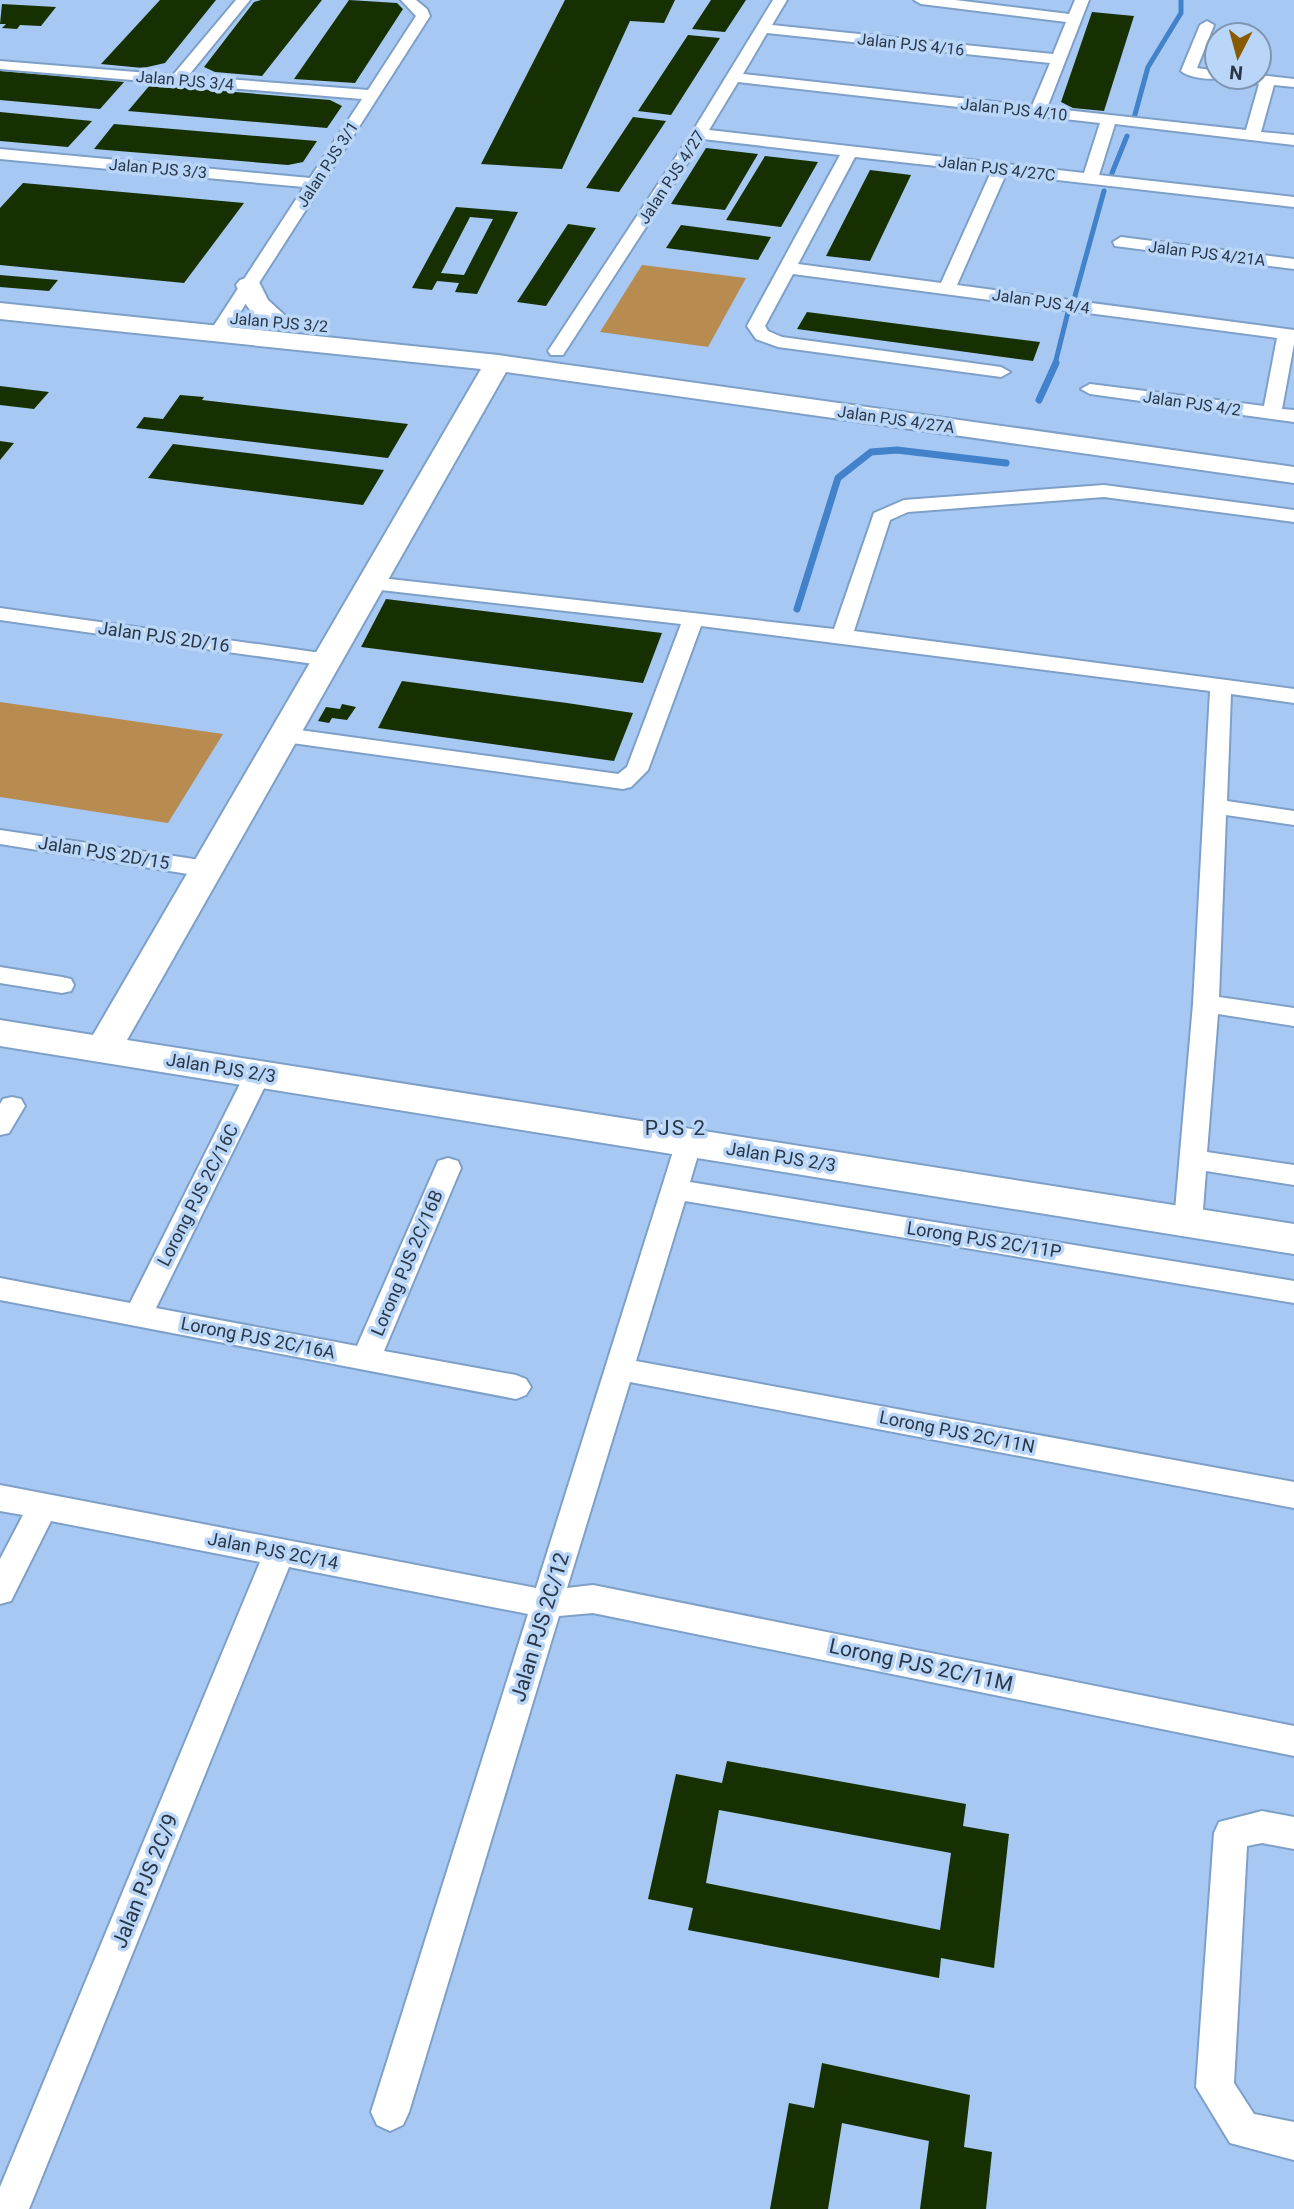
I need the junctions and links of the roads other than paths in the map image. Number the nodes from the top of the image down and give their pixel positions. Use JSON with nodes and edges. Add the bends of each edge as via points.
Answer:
{"nodes":[{"id":1,"x":243,"y":0,"type":"edge"},
{"id":2,"x":408,"y":0,"type":"edge"},
{"id":3,"x":780,"y":0,"type":"edge"},
{"id":4,"x":921,"y":0,"type":"edge"},
{"id":5,"x":1082,"y":0,"type":"edge"},
{"id":6,"x":1074,"y":19,"type":"junction"},
{"id":7,"x":763,"y":28,"type":"junction"},
{"id":8,"x":1203,"y":35,"type":"edge"},
{"id":9,"x":1058,"y":60,"type":"junction"},
{"id":10,"x":0,"y":65,"type":"edge"},
{"id":11,"x":1203,"y":73,"type":"edge"},
{"id":12,"x":733,"y":77,"type":"junction"},
{"id":13,"x":177,"y":79,"type":"junction"},
{"id":14,"x":1273,"y":81,"type":"edge"},
{"id":15,"x":1294,"y":83,"type":"edge"},
{"id":16,"x":1265,"y":91,"type":"edge"},
{"id":17,"x":371,"y":95,"type":"junction"},
{"id":18,"x":1038,"y":111,"type":"junction"},
{"id":19,"x":1109,"y":119,"type":"junction"},
{"id":20,"x":699,"y":134,"type":"junction"},
{"id":21,"x":1252,"y":135,"type":"junction"},
{"id":22,"x":1294,"y":140,"type":"edge"},
{"id":23,"x":850,"y":151,"type":"junction"},
{"id":24,"x":0,"y":154,"type":"edge"},
{"id":25,"x":1000,"y":169,"type":"junction"},
{"id":26,"x":1090,"y":179,"type":"junction"},
{"id":27,"x":315,"y":183,"type":"junction"},
{"id":28,"x":1294,"y":202,"type":"edge"},
{"id":29,"x":1121,"y":242,"type":"dead end"},
{"id":30,"x":1294,"y":264,"type":"edge"},
{"id":31,"x":787,"y":268,"type":"junction"},
{"id":32,"x":249,"y":285,"type":"junction"},
{"id":33,"x":947,"y":289,"type":"junction"},
{"id":34,"x":0,"y":295,"type":"edge"},
{"id":35,"x":0,"y":311,"type":"edge"},
{"id":36,"x":279,"y":322,"type":"junction"},
{"id":37,"x":223,"y":325,"type":"junction"},
{"id":38,"x":1291,"y":334,"type":"edge"},
{"id":39,"x":559,"y":361,"type":"junction"},
{"id":40,"x":1001,"y":372,"type":"dead end"},
{"id":41,"x":491,"y":377,"type":"junction"},
{"id":42,"x":1090,"y":389,"type":"dead end"},
{"id":43,"x":1272,"y":414,"type":"junction"},
{"id":44,"x":1294,"y":416,"type":"edge"},
{"id":45,"x":1294,"y":453,"type":"edge"},
{"id":46,"x":1245,"y":457,"type":"junction"},
{"id":47,"x":1294,"y":475,"type":"edge"},
{"id":48,"x":1294,"y":516,"type":"edge"},
{"id":49,"x":372,"y":583,"type":"junction"},
{"id":50,"x":0,"y":614,"type":"edge"},
{"id":51,"x":693,"y":620,"type":"junction"},
{"id":52,"x":842,"y":636,"type":"junction"},
{"id":53,"x":328,"y":660,"type":"junction"},
{"id":54,"x":1221,"y":686,"type":"junction"},
{"id":55,"x":1294,"y":696,"type":"edge"},
{"id":56,"x":285,"y":734,"type":"junction"},
{"id":57,"x":1214,"y":806,"type":"junction"},
{"id":58,"x":1294,"y":818,"type":"edge"},
{"id":59,"x":0,"y":837,"type":"edge"},
{"id":60,"x":207,"y":869,"type":"junction"},
{"id":61,"x":0,"y":975,"type":"edge"},
{"id":62,"x":62,"y":985,"type":"dead end"},
{"id":63,"x":1206,"y":1004,"type":"junction"},
{"id":64,"x":1294,"y":1017,"type":"edge"},
{"id":65,"x":0,"y":1033,"type":"edge"},
{"id":66,"x":103,"y":1050,"type":"junction"},
{"id":67,"x":258,"y":1074,"type":"junction"},
{"id":68,"x":689,"y":1142,"type":"junction"},
{"id":69,"x":1193,"y":1159,"type":"junction"},
{"id":70,"x":448,"y":1168,"type":"dead end"},
{"id":71,"x":1294,"y":1175,"type":"edge"},
{"id":72,"x":674,"y":1189,"type":"junction"},
{"id":73,"x":1188,"y":1222,"type":"junction"},
{"id":74,"x":1294,"y":1239,"type":"edge"},
{"id":75,"x":0,"y":1289,"type":"edge"},
{"id":76,"x":1294,"y":1292,"type":"edge"},
{"id":77,"x":138,"y":1315,"type":"junction"},
{"id":78,"x":366,"y":1359,"type":"junction"},
{"id":79,"x":619,"y":1368,"type":"junction"},
{"id":80,"x":516,"y":1387,"type":"dead end"},
{"id":81,"x":1294,"y":1495,"type":"edge"},
{"id":82,"x":0,"y":1498,"type":"edge"},
{"id":83,"x":42,"y":1507,"type":"junction"},
{"id":84,"x":280,"y":1552,"type":"junction"},
{"id":85,"x":0,"y":1591,"type":"edge"},
{"id":86,"x":547,"y":1604,"type":"junction"},
{"id":87,"x":1294,"y":1741,"type":"edge"},
{"id":88,"x":1294,"y":1833,"type":"edge"},
{"id":89,"x":390,"y":2112,"type":"dead end"},
{"id":90,"x":1294,"y":2141,"type":"edge"},
{"id":91,"x":10,"y":2209,"type":"edge"}],
"edges":[{"from":1,"to":13,"type":"street"},
{"from":2,"to":17,"type":"street","name":"Jalan PJS 3/1","via":[[424,15]]},
{"from":3,"to":7,"type":"street","name":"Jalan PJS 4/27"},
{"from":4,"to":6,"type":"street"},
{"from":5,"to":6,"type":"street"},
{"from":6,"to":9,"type":"street"},
{"from":7,"to":9,"type":"street","name":"Jalan PJS 4/16"},
{"from":7,"to":12,"type":"street","name":"Jalan PJS 4/27"},
{"from":8,"to":11,"type":"street","via":[[1188,71]]},
{"from":9,"to":18,"type":"street"},
{"from":10,"to":13,"type":"street","name":"Jalan PJS 3/4"},
{"from":12,"to":18,"type":"street","name":"Jalan PJS 4/10"},
{"from":12,"to":20,"type":"street","name":"Jalan PJS 4/27"},
{"from":13,"to":17,"type":"street","name":"Jalan PJS 3/4"},
{"from":14,"to":15,"type":"street"},
{"from":16,"to":21,"type":"street"},
{"from":17,"to":27,"type":"street","name":"Jalan PJS 3/1"},
{"from":18,"to":19,"type":"street","name":"Jalan PJS 4/10"},
{"from":19,"to":21,"type":"street","name":"Jalan PJS 4/10"},
{"from":19,"to":26,"type":"street"},
{"from":20,"to":23,"type":"street","name":"Jalan PJS 4/27C"},
{"from":20,"to":39,"type":"street","name":"Jalan PJS 4/27"},
{"from":21,"to":22,"type":"street","name":"Jalan PJS 4/10"},
{"from":23,"to":25,"type":"street","name":"Jalan PJS 4/27C"},
{"from":23,"to":31,"type":"street"},
{"from":24,"to":27,"type":"street","name":"Jalan PJS 3/3"},
{"from":25,"to":26,"type":"street","name":"Jalan PJS 4/27C"},
{"from":25,"to":33,"type":"street"},
{"from":26,"to":28,"type":"street","name":"Jalan PJS 4/27C"},
{"from":27,"to":32,"type":"street","name":"Jalan PJS 3/1"},
{"from":29,"to":30,"type":"street","name":"Jalan PJS 4/21A"},
{"from":31,"to":33,"type":"street","name":"Jalan PJS 4/4"},
{"from":31,"to":40,"type":"street","via":[[756,326],[762,335],[778,342]]},
{"from":32,"to":36,"type":"main road","via":[[257,304]]},
{"from":32,"to":37,"type":"street","name":"Jalan PJS 3/1"},
{"from":33,"to":38,"type":"street","name":"Jalan PJS 4/4"},
{"from":34,"to":37,"type":"main road","name":"Jalan PJS 3/2"},
{"from":35,"to":37,"type":"main road","name":"Jalan PJS 3/2"},
{"from":36,"to":37,"type":"main road","name":"Jalan PJS 3/2"},
{"from":36,"to":39,"type":"main road","name":"Jalan PJS 3/2"},
{"from":37,"to":41,"type":"main road","name":"Jalan PJS 3/2","via":[[440,357],[468,375]]},
{"from":38,"to":43,"type":"street"},
{"from":39,"to":41,"type":"main road","name":"Jalan PJS 4/27A"},
{"from":39,"to":46,"type":"main road","name":"Jalan PJS 4/27A"},
{"from":41,"to":49,"type":"main road"},
{"from":42,"to":43,"type":"street","name":"Jalan PJS 4/2"},
{"from":43,"to":44,"type":"street","name":"Jalan PJS 4/2"},
{"from":45,"to":46,"type":"main road","name":"Jalan PJS 4/27A"},
{"from":46,"to":47,"type":"main road","name":"Jalan PJS 4/27A"},
{"from":48,"to":52,"type":"street","via":[[1104,491],[904,506],[881,517]]},
{"from":49,"to":51,"type":"street"},
{"from":49,"to":53,"type":"main road"},
{"from":50,"to":53,"type":"street","name":"Jalan PJS 2D/16"},
{"from":51,"to":52,"type":"street"},
{"from":51,"to":56,"type":"street","via":[[637,770],[623,782]]},
{"from":52,"to":54,"type":"street"},
{"from":53,"to":56,"type":"main road"},
{"from":54,"to":55,"type":"street"},
{"from":54,"to":57,"type":"street"},
{"from":56,"to":60,"type":"main road"},
{"from":57,"to":58,"type":"street"},
{"from":57,"to":63,"type":"street"},
{"from":59,"to":60,"type":"street","name":"Jalan PJS 2D/15"},
{"from":60,"to":66,"type":"main road"},
{"from":61,"to":62,"type":"street"},
{"from":63,"to":64,"type":"street"},
{"from":63,"to":69,"type":"street"},
{"from":65,"to":66,"type":"main road","name":"Jalan PJS 2/3"},
{"from":66,"to":67,"type":"main road","name":"Jalan PJS 2/3"},
{"from":67,"to":68,"type":"main road","name":"Jalan PJS 2/3"},
{"from":67,"to":77,"type":"street","name":"Lorong PJS 2C/16C"},
{"from":68,"to":72,"type":"street","name":"Jalan PJS 2C/12"},
{"from":68,"to":73,"type":"main road","name":"Jalan PJS 2/3"},
{"from":69,"to":71,"type":"street"},
{"from":69,"to":73,"type":"street"},
{"from":70,"to":78,"type":"street","name":"Lorong PJS 2C/16B"},
{"from":72,"to":76,"type":"street","name":"Lorong PJS 2C/11P"},
{"from":72,"to":79,"type":"street","name":"Jalan PJS 2C/12"},
{"from":73,"to":74,"type":"main road","name":"Jalan PJS 2/3"},
{"from":75,"to":77,"type":"street","name":"Lorong PJS 2C/16A"},
{"from":77,"to":78,"type":"street","name":"Lorong PJS 2C/16A"},
{"from":78,"to":80,"type":"street","name":"Lorong PJS 2C/16A"},
{"from":79,"to":81,"type":"street","name":"Lorong PJS 2C/11N"},
{"from":79,"to":86,"type":"street","name":"Jalan PJS 2C/12"},
{"from":82,"to":83,"type":"street","name":"Jalan PJS 2C/14"},
{"from":83,"to":84,"type":"street","name":"Jalan PJS 2C/14"},
{"from":83,"to":85,"type":"street"},
{"from":84,"to":86,"type":"street","name":"Jalan PJS 2C/14"},
{"from":84,"to":91,"type":"street","name":"Jalan PJS 2C/9"},
{"from":86,"to":87,"type":"street","name":"Lorong PJS 2C/11M","via":[[593,1599]]},
{"from":86,"to":89,"type":"street","name":"Jalan PJS 2C/12"},
{"from":88,"to":90,"type":"street","via":[[1262,1827],[1231,1833],[1215,2087],[1243,2130]]}]}
